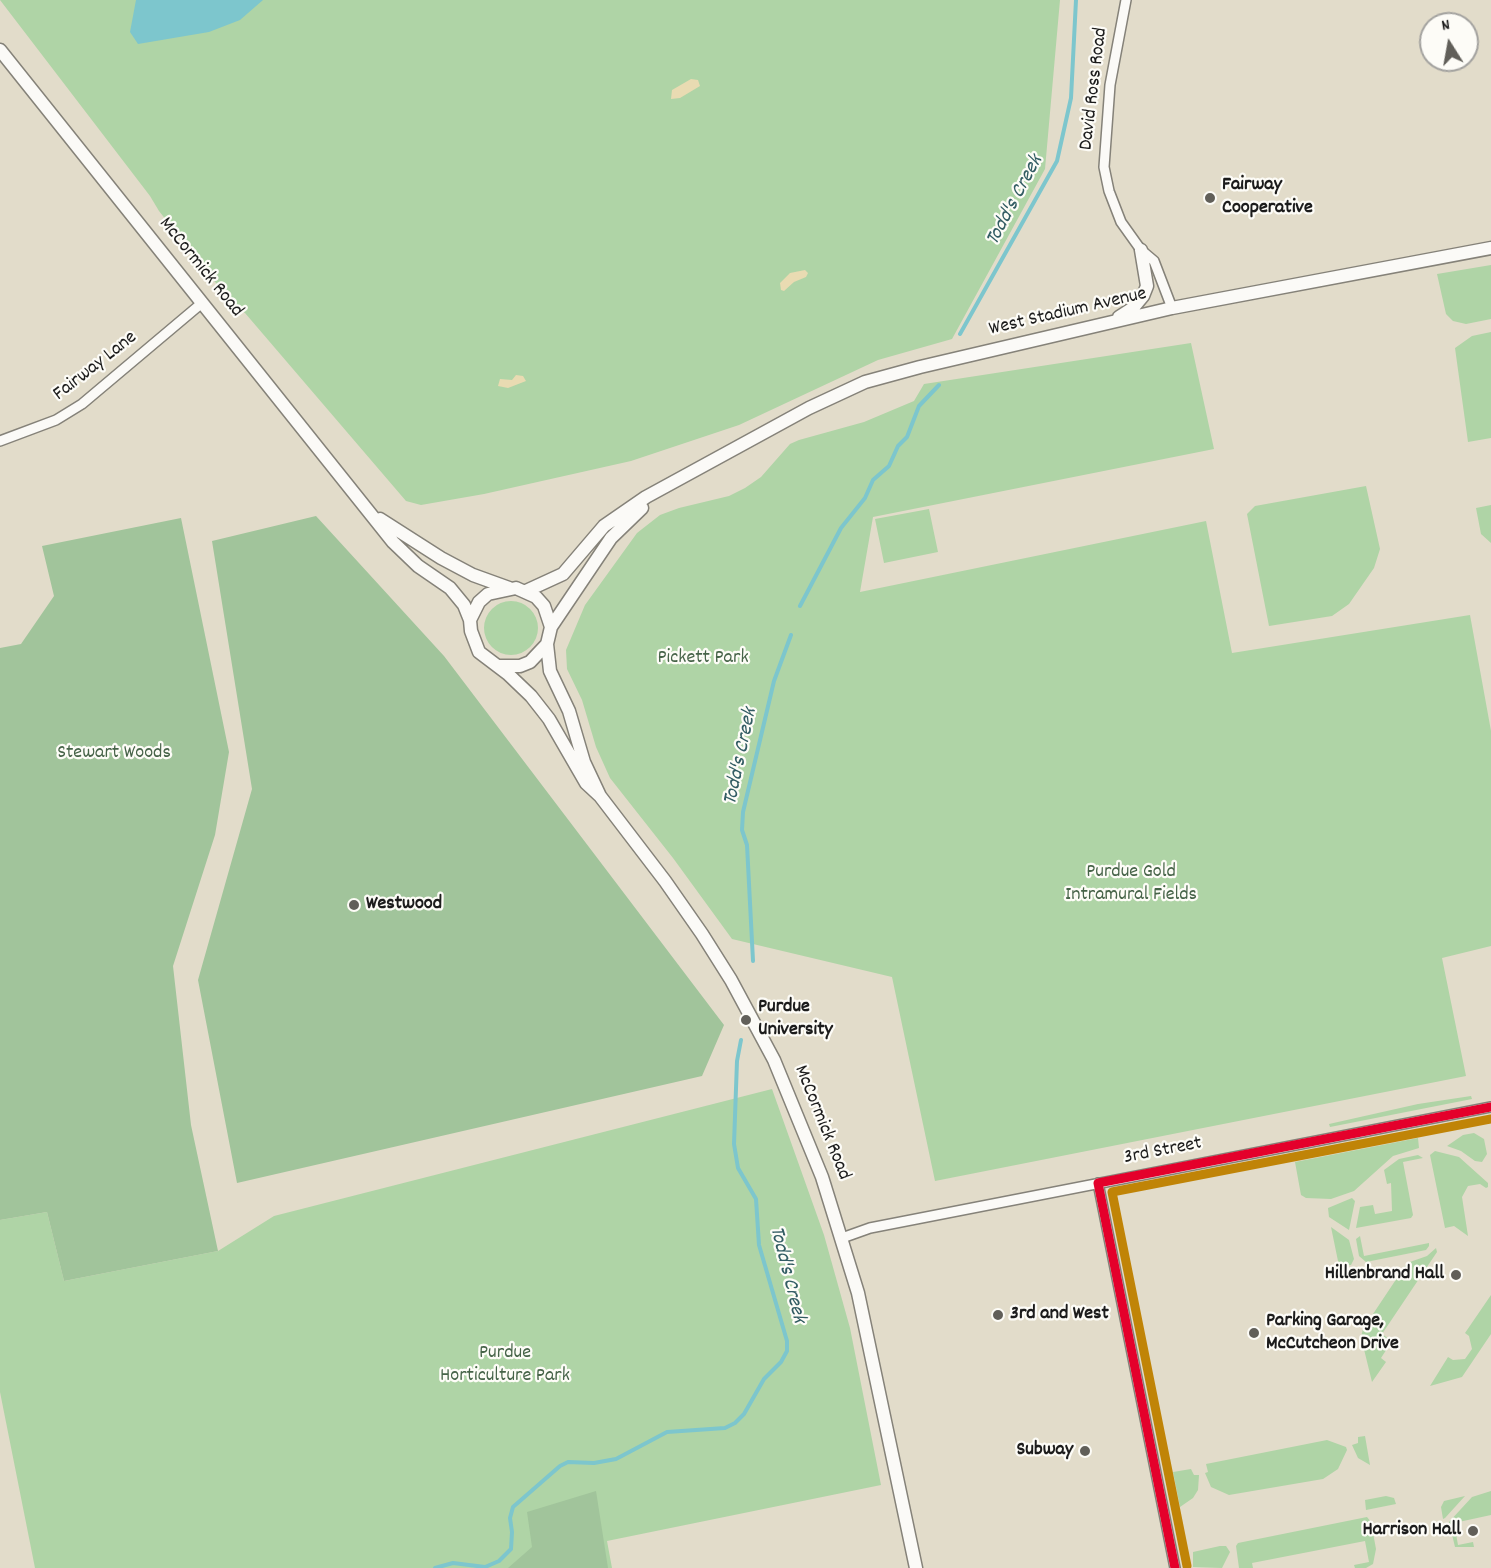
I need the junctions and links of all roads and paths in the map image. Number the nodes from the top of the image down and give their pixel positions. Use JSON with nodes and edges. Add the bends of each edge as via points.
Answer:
{"nodes":[{"id":1,"x":1125,"y":0,"type":"edge"},
{"id":2,"x":0,"y":50,"type":"edge"},
{"id":3,"x":1491,"y":248,"type":"edge"},
{"id":4,"x":1141,"y":250,"type":"junction"},
{"id":5,"x":202,"y":303,"type":"junction"},
{"id":6,"x":1172,"y":308,"type":"junction"},
{"id":7,"x":1112,"y":321,"type":"junction"},
{"id":8,"x":0,"y":441,"type":"edge"},
{"id":9,"x":677,"y":482,"type":"junction"},
{"id":10,"x":369,"y":511,"type":"junction"},
{"id":11,"x":509,"y":588,"type":"junction"},
{"id":12,"x":526,"y":591,"type":"junction"},
{"id":13,"x":470,"y":620,"type":"junction"},
{"id":14,"x":551,"y":627,"type":"junction"},
{"id":15,"x":547,"y":644,"type":"junction"},
{"id":16,"x":497,"y":666,"type":"junction"},
{"id":17,"x":600,"y":796,"type":"junction"},
{"id":18,"x":1491,"y":1107,"type":"edge"},
{"id":19,"x":1098,"y":1183,"type":"junction"},
{"id":20,"x":842,"y":1238,"type":"junction"},
{"id":21,"x":916,"y":1568,"type":"edge"},
{"id":22,"x":1175,"y":1568,"type":"edge"}],
"edges":[{"from":1,"to":4,"type":"street","name":"David Ross Road","via":[[1110,85],[1104,167],[1108,191],[1121,222]]},
{"from":2,"to":5,"type":"street","name":"McCormick Road"},
{"from":3,"to":6,"type":"street","name":"West Stadium Avenue"},
{"from":4,"to":6,"type":"street","name":"David Ross Road","via":[[1154,261]]},
{"from":4,"to":7,"type":"street","via":[[1148,275],[1143,296]]},
{"from":5,"to":8,"type":"street","name":"Fairway Lane","via":[[82,404],[56,420]]},
{"from":5,"to":10,"type":"street","name":"McCormick Road"},
{"from":6,"to":7,"type":"street","name":"West Stadium Avenue"},
{"from":7,"to":9,"type":"street","name":"West Stadium Avenue","via":[[865,382],[808,408]]},
{"from":9,"to":12,"type":"street","name":"West Stadium Avenue","via":[[646,497],[604,526],[563,574]]},
{"from":9,"to":14,"type":"street","name":"West Stadium Avenue","via":[[611,538]]},
{"from":10,"to":11,"type":"street","name":"McCormick Road","via":[[441,558]]},
{"from":10,"to":13,"type":"street","name":"McCormick Road","via":[[393,543],[450,588]]},
{"from":11,"to":12,"type":"street"},
{"from":11,"to":13,"type":"street","via":[[488,594]]},
{"from":12,"to":14,"type":"street","via":[[544,606]]},
{"from":13,"to":16,"type":"street","via":[[479,652]]},
{"from":14,"to":15,"type":"street"},
{"from":15,"to":16,"type":"street","via":[[530,662]]},
{"from":15,"to":17,"type":"street","via":[[552,678],[569,711],[584,762]]},
{"from":16,"to":17,"type":"street","name":"McCormick Road","via":[[531,696],[586,783]]},
{"from":17,"to":20,"type":"street","name":"McCormick Road","via":[[696,925],[759,1030],[810,1146]]},
{"from":18,"to":19,"type":"street","name":"3rd Street"},
{"from":19,"to":20,"type":"street","name":"3rd Street","via":[[870,1228]]},
{"from":19,"to":22,"type":"street"},
{"from":20,"to":21,"type":"street","name":"McCormick Road","via":[[870,1341]]}]}
